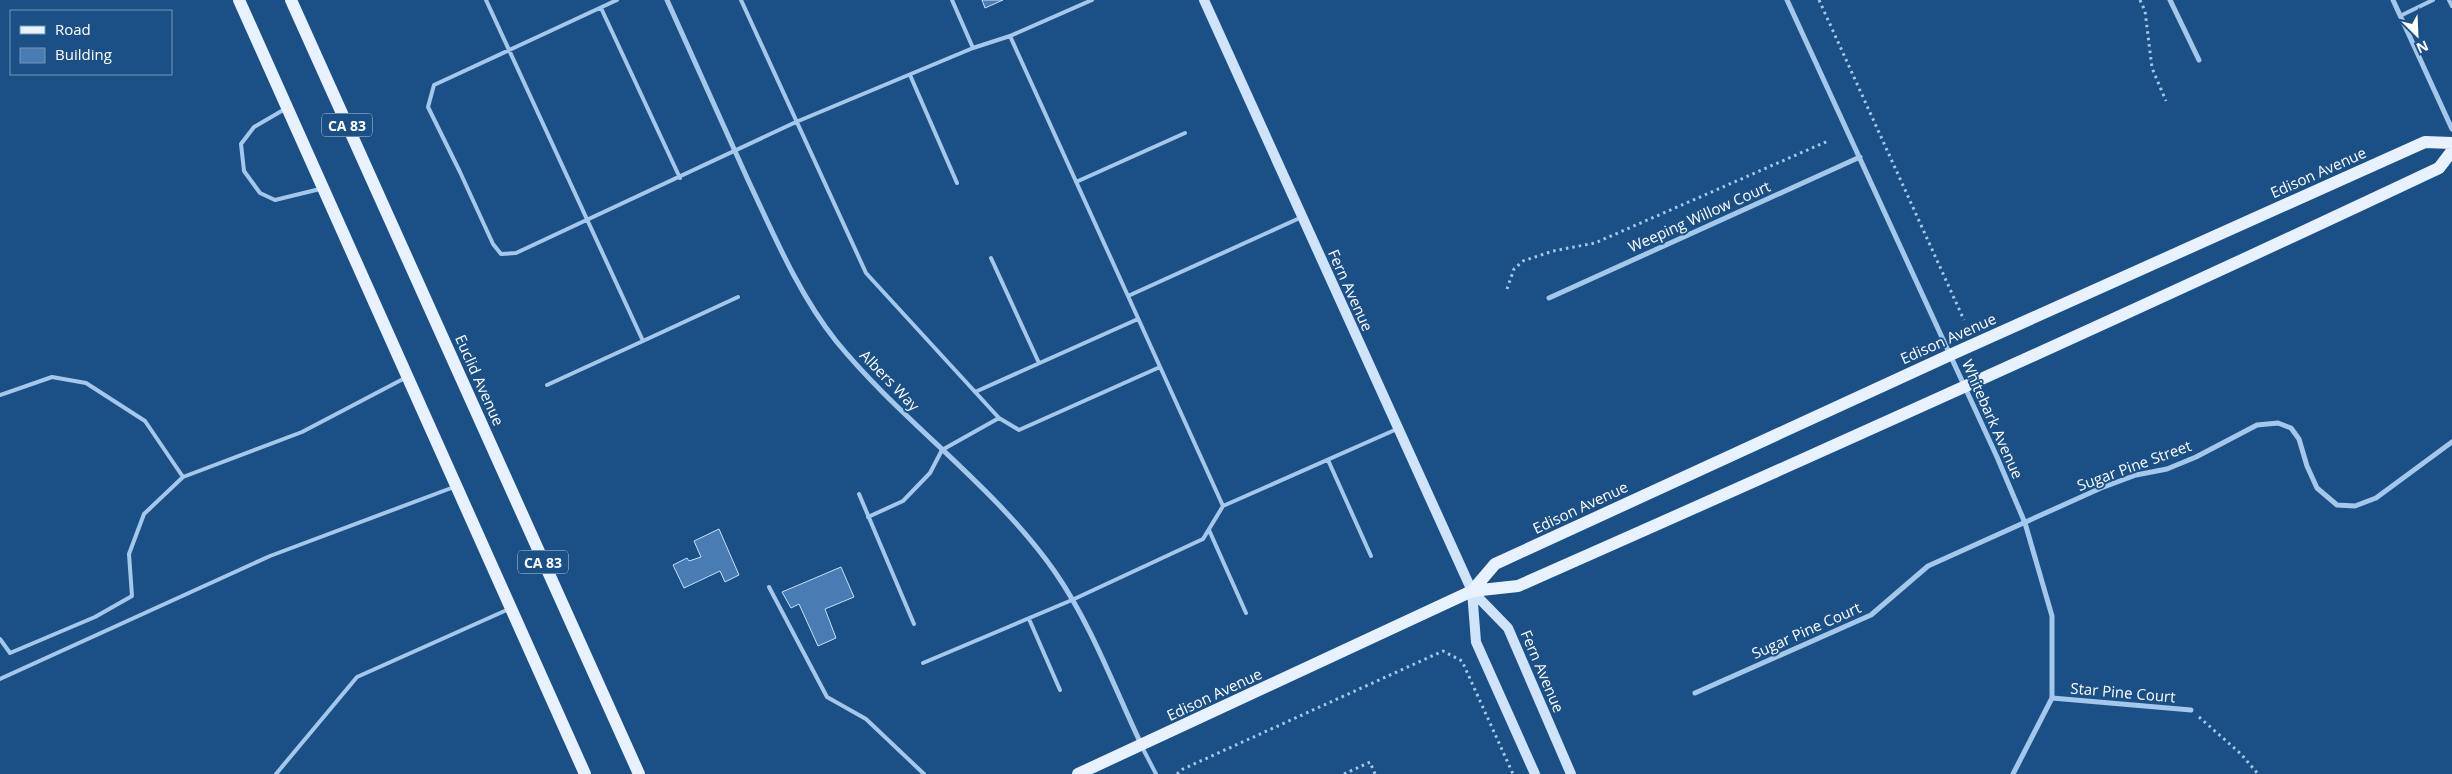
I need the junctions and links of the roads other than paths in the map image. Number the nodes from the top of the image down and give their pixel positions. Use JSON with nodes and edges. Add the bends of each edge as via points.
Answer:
{"nodes":[{"id":1,"x":239,"y":0,"type":"edge"},
{"id":2,"x":291,"y":0,"type":"edge"},
{"id":3,"x":486,"y":0,"type":"edge"},
{"id":4,"x":617,"y":0,"type":"edge"},
{"id":5,"x":667,"y":0,"type":"edge"},
{"id":6,"x":741,"y":0,"type":"edge"},
{"id":7,"x":952,"y":0,"type":"edge"},
{"id":8,"x":1092,"y":0,"type":"edge"},
{"id":9,"x":1204,"y":0,"type":"edge"},
{"id":10,"x":1787,"y":0,"type":"edge"},
{"id":11,"x":2170,"y":0,"type":"edge"},
{"id":12,"x":2393,"y":0,"type":"edge"},
{"id":13,"x":2433,"y":0,"type":"edge"},
{"id":14,"x":2449,"y":0,"type":"edge"},
{"id":15,"x":2452,"y":6,"type":"edge"},
{"id":16,"x":601,"y":8,"type":"junction"},
{"id":17,"x":2400,"y":16,"type":"junction"},
{"id":18,"x":1010,"y":36,"type":"junction"},
{"id":19,"x":973,"y":48,"type":"junction"},
{"id":20,"x":509,"y":51,"type":"junction"},
{"id":21,"x":2199,"y":60,"type":"dead end"},
{"id":22,"x":910,"y":75,"type":"junction"},
{"id":23,"x":287,"y":108,"type":"junction"},
{"id":24,"x":796,"y":122,"type":"junction"},
{"id":25,"x":2452,"y":129,"type":"edge"},
{"id":26,"x":1184,"y":134,"type":"dead end"},
{"id":27,"x":2452,"y":143,"type":"edge"},
{"id":28,"x":2452,"y":151,"type":"edge"},
{"id":29,"x":736,"y":152,"type":"junction"},
{"id":30,"x":1860,"y":157,"type":"junction"},
{"id":31,"x":680,"y":178,"type":"junction"},
{"id":32,"x":1076,"y":182,"type":"junction"},
{"id":33,"x":957,"y":183,"type":"dead end"},
{"id":34,"x":323,"y":188,"type":"junction"},
{"id":35,"x":1302,"y":217,"type":"junction"},
{"id":36,"x":588,"y":220,"type":"junction"},
{"id":37,"x":991,"y":258,"type":"dead end"},
{"id":38,"x":1128,"y":296,"type":"junction"},
{"id":39,"x":738,"y":297,"type":"dead end"},
{"id":40,"x":1549,"y":298,"type":"dead end"},
{"id":41,"x":1138,"y":319,"type":"junction"},
{"id":42,"x":643,"y":341,"type":"junction"},
{"id":43,"x":1950,"y":355,"type":"junction"},
{"id":44,"x":1039,"y":363,"type":"junction"},
{"id":45,"x":1160,"y":367,"type":"junction"},
{"id":46,"x":407,"y":377,"type":"junction"},
{"id":47,"x":547,"y":385,"type":"dead end"},
{"id":48,"x":1965,"y":386,"type":"junction"},
{"id":49,"x":975,"y":392,"type":"junction"},
{"id":50,"x":0,"y":394,"type":"edge"},
{"id":51,"x":999,"y":418,"type":"junction"},
{"id":52,"x":1398,"y":428,"type":"junction"},
{"id":53,"x":2452,"y":442,"type":"edge"},
{"id":54,"x":942,"y":450,"type":"junction"},
{"id":55,"x":1328,"y":460,"type":"junction"},
{"id":56,"x":184,"y":477,"type":"junction"},
{"id":57,"x":456,"y":486,"type":"junction"},
{"id":58,"x":859,"y":494,"type":"dead end"},
{"id":59,"x":1223,"y":506,"type":"junction"},
{"id":60,"x":868,"y":517,"type":"junction"},
{"id":61,"x":2025,"y":523,"type":"junction"},
{"id":62,"x":1209,"y":530,"type":"junction"},
{"id":63,"x":1371,"y":556,"type":"dead end"},
{"id":64,"x":769,"y":587,"type":"dead end"},
{"id":65,"x":1472,"y":591,"type":"junction"},
{"id":66,"x":1072,"y":600,"type":"junction"},
{"id":67,"x":511,"y":608,"type":"junction"},
{"id":68,"x":1246,"y":613,"type":"dead end"},
{"id":69,"x":1029,"y":619,"type":"junction"},
{"id":70,"x":914,"y":624,"type":"dead end"},
{"id":71,"x":0,"y":639,"type":"edge"},
{"id":72,"x":923,"y":663,"type":"dead end"},
{"id":73,"x":0,"y":679,"type":"edge"},
{"id":74,"x":1060,"y":690,"type":"dead end"},
{"id":75,"x":1695,"y":693,"type":"dead end"},
{"id":76,"x":2052,"y":698,"type":"junction"},
{"id":77,"x":2191,"y":710,"type":"road end"},
{"id":78,"x":1141,"y":745,"type":"junction"},
{"id":79,"x":276,"y":774,"type":"edge"},
{"id":80,"x":585,"y":774,"type":"edge"},
{"id":81,"x":638,"y":774,"type":"edge"},
{"id":82,"x":924,"y":774,"type":"edge"},
{"id":83,"x":1078,"y":774,"type":"edge"},
{"id":84,"x":1156,"y":774,"type":"edge"},
{"id":85,"x":1535,"y":774,"type":"edge"},
{"id":86,"x":1571,"y":774,"type":"edge"},
{"id":87,"x":2013,"y":774,"type":"edge"}],
"edges":[{"from":1,"to":23,"type":"main road"},
{"from":2,"to":81,"type":"main road","name":"Euclid Avenue","number":"CA 83"},
{"from":3,"to":20,"type":"lane"},
{"from":4,"to":16,"type":"lane"},
{"from":5,"to":29,"type":"street","name":"Albers Way"},
{"from":6,"to":24,"type":"lane"},
{"from":7,"to":19,"type":"lane"},
{"from":8,"to":18,"type":"lane"},
{"from":9,"to":35,"type":"street","name":"Fern Avenue"},
{"from":10,"to":30,"type":"street","name":"Whitebark Avenue"},
{"from":11,"to":21,"type":"street"},
{"from":12,"to":17,"type":"street"},
{"from":13,"to":17,"type":"lane"},
{"from":14,"to":15,"type":"lane"},
{"from":16,"to":20,"type":"lane"},
{"from":16,"to":31,"type":"lane"},
{"from":17,"to":25,"type":"street"},
{"from":18,"to":19,"type":"lane"},
{"from":18,"to":32,"type":"lane"},
{"from":19,"to":22,"type":"lane"},
{"from":20,"to":36,"type":"lane"},
{"from":20,"to":36,"type":"lane","via":[[434,85],[428,107],[492,244],[501,254],[516,254]]},
{"from":22,"to":24,"type":"lane"},
{"from":22,"to":33,"type":"lane"},
{"from":23,"to":34,"type":"main road"},
{"from":23,"to":34,"type":"lane","via":[[254,127],[241,144],[244,171],[260,193],[275,200]]},
{"from":24,"to":29,"type":"lane"},
{"from":24,"to":49,"type":"lane","via":[[866,273]]},
{"from":26,"to":32,"type":"lane"},
{"from":27,"to":43,"type":"main road","name":"Edison Avenue","via":[[2425,142]]},
{"from":28,"to":48,"type":"main road","name":"Edison Avenue","via":[[2439,168]]},
{"from":29,"to":31,"type":"lane"},
{"from":29,"to":54,"type":"street","name":"Albers Way","via":[[776,241],[814,311],[860,368]]},
{"from":30,"to":40,"type":"street","name":"Weeping Willow Court"},
{"from":30,"to":43,"type":"street","name":"Whitebark Avenue"},
{"from":31,"to":36,"type":"lane"},
{"from":32,"to":38,"type":"lane"},
{"from":34,"to":46,"type":"main road"},
{"from":35,"to":38,"type":"lane"},
{"from":35,"to":52,"type":"street","name":"Fern Avenue"},
{"from":36,"to":42,"type":"lane"},
{"from":37,"to":44,"type":"lane"},
{"from":38,"to":41,"type":"lane"},
{"from":39,"to":42,"type":"lane"},
{"from":41,"to":44,"type":"lane"},
{"from":41,"to":45,"type":"lane"},
{"from":42,"to":47,"type":"lane"},
{"from":43,"to":48,"type":"street","name":"Whitebark Avenue"},
{"from":43,"to":65,"type":"main road","name":"Edison Avenue","via":[[1495,564]]},
{"from":44,"to":49,"type":"lane"},
{"from":45,"to":51,"type":"lane","via":[[1019,430]]},
{"from":45,"to":59,"type":"lane"},
{"from":46,"to":56,"type":"lane","via":[[302,432]]},
{"from":46,"to":57,"type":"main road"},
{"from":48,"to":61,"type":"street","name":"Whitebark Avenue"},
{"from":48,"to":65,"type":"main road","name":"Edison Avenue","via":[[1518,586]]},
{"from":49,"to":51,"type":"lane"},
{"from":50,"to":56,"type":"lane","via":[[52,377],[86,383],[145,421]]},
{"from":51,"to":54,"type":"lane"},
{"from":52,"to":55,"type":"lane"},
{"from":52,"to":65,"type":"street","name":"Fern Avenue"},
{"from":53,"to":61,"type":"street","name":"Sugar Pine Street","via":[[2376,498],[2355,506],[2337,505],[2317,488],[2292,428],[2278,423],[2257,425],[2167,469],[2136,475],[2100,488]]},
{"from":54,"to":60,"type":"lane","via":[[930,472],[903,501]]},
{"from":54,"to":66,"type":"street","name":"Albers Way","via":[[1032,543]]},
{"from":55,"to":59,"type":"lane"},
{"from":55,"to":63,"type":"lane"},
{"from":56,"to":71,"type":"lane","via":[[144,514],[129,554],[132,596],[95,617],[10,653]]},
{"from":57,"to":67,"type":"main road"},
{"from":57,"to":73,"type":"lane","via":[[270,556]]},
{"from":58,"to":60,"type":"lane"},
{"from":59,"to":62,"type":"lane"},
{"from":60,"to":70,"type":"lane"},
{"from":61,"to":75,"type":"street","name":"Sugar Pine Court","via":[[1928,566],[1871,615]]},
{"from":61,"to":76,"type":"street","name":"Whitebark Avenue","via":[[2052,616]]},
{"from":62,"to":66,"type":"lane","via":[[1203,539]]},
{"from":62,"to":68,"type":"lane"},
{"from":64,"to":82,"type":"lane","via":[[827,697],[866,719]]},
{"from":65,"to":78,"type":"main road","name":"Edison Avenue"},
{"from":65,"to":85,"type":"street","name":"Fern Avenue","via":[[1476,642]]},
{"from":65,"to":86,"type":"street","name":"Fern Avenue","via":[[1508,628]]},
{"from":66,"to":69,"type":"lane"},
{"from":66,"to":78,"type":"street","name":"Albers Way"},
{"from":67,"to":79,"type":"lane","via":[[357,676]]},
{"from":67,"to":80,"type":"main road"},
{"from":69,"to":72,"type":"lane"},
{"from":69,"to":74,"type":"lane"},
{"from":76,"to":77,"type":"street","name":"Star Pine Court"},
{"from":76,"to":87,"type":"street"},
{"from":78,"to":83,"type":"main road","name":"Edison Avenue"},
{"from":78,"to":84,"type":"lane"}]}
